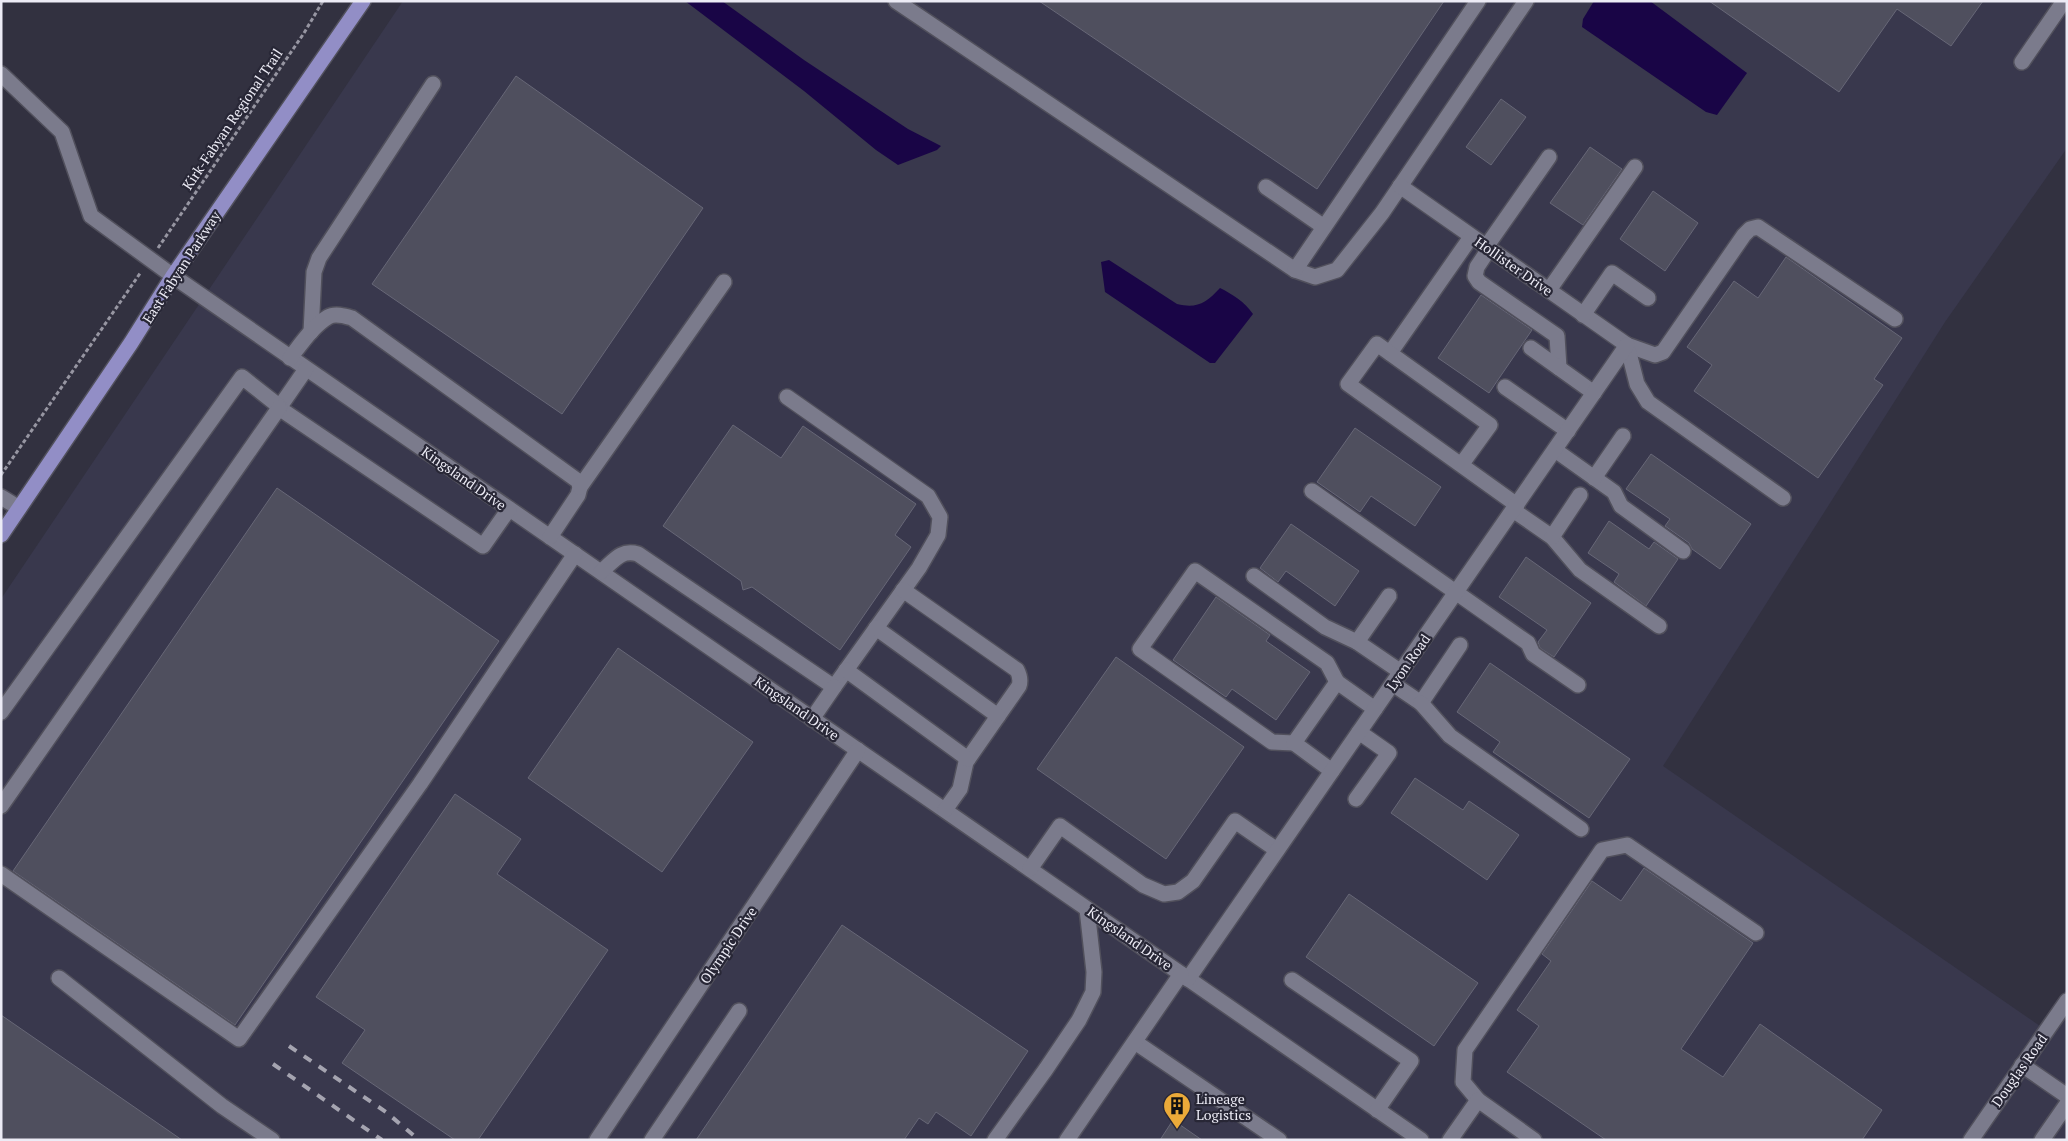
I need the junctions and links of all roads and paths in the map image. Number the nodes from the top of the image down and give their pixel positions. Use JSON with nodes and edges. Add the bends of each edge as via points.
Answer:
{"nodes":[{"id":1,"x":323,"y":1,"type":"edge"},
{"id":2,"x":363,"y":1,"type":"edge"},
{"id":3,"x":896,"y":1,"type":"edge"},
{"id":4,"x":1478,"y":1,"type":"edge"},
{"id":5,"x":1526,"y":1,"type":"edge"},
{"id":6,"x":2064,"y":1,"type":"edge"},
{"id":7,"x":2022,"y":62,"type":"dead end"},
{"id":8,"x":1,"y":74,"type":"edge"},
{"id":9,"x":433,"y":84,"type":"dead end"},
{"id":10,"x":1549,"y":157,"type":"dead end"},
{"id":11,"x":1635,"y":167,"type":"dead end"},
{"id":12,"x":1400,"y":186,"type":"junction"},
{"id":13,"x":1266,"y":187,"type":"dead end"},
{"id":14,"x":1324,"y":227,"type":"junction"},
{"id":15,"x":1472,"y":237,"type":"junction"},
{"id":16,"x":158,"y":248,"type":"dead end"},
{"id":17,"x":1488,"y":248,"type":"junction"},
{"id":18,"x":1295,"y":270,"type":"junction"},
{"id":19,"x":141,"y":272,"type":"dead end"},
{"id":20,"x":173,"y":276,"type":"junction"},
{"id":21,"x":724,"y":282,"type":"dead end"},
{"id":22,"x":1549,"y":290,"type":"junction"},
{"id":23,"x":1648,"y":298,"type":"dead end"},
{"id":24,"x":1583,"y":314,"type":"junction"},
{"id":25,"x":1895,"y":319,"type":"dead end"},
{"id":26,"x":312,"y":332,"type":"junction"},
{"id":27,"x":1627,"y":345,"type":"junction"},
{"id":28,"x":1531,"y":348,"type":"dead end"},
{"id":29,"x":1390,"y":353,"type":"junction"},
{"id":30,"x":290,"y":358,"type":"junction"},
{"id":31,"x":1559,"y":368,"type":"junction"},
{"id":32,"x":306,"y":369,"type":"junction"},
{"id":33,"x":1505,"y":387,"type":"dead end"},
{"id":34,"x":1594,"y":393,"type":"junction"},
{"id":35,"x":787,"y":397,"type":"dead end"},
{"id":36,"x":279,"y":408,"type":"junction"},
{"id":37,"x":1568,"y":431,"type":"junction"},
{"id":38,"x":1623,"y":436,"type":"dead end"},
{"id":39,"x":1555,"y":450,"type":"junction"},
{"id":40,"x":1461,"y":465,"type":"junction"},
{"id":41,"x":1,"y":475,"type":"edge"},
{"id":42,"x":1594,"y":478,"type":"junction"},
{"id":43,"x":580,"y":487,"type":"junction"},
{"id":44,"x":1312,"y":491,"type":"dead end"},
{"id":45,"x":1580,"y":495,"type":"dead end"},
{"id":46,"x":1,"y":497,"type":"edge"},
{"id":47,"x":1783,"y":498,"type":"dead end"},
{"id":48,"x":19,"y":508,"type":"junction"},
{"id":49,"x":1515,"y":508,"type":"junction"},
{"id":50,"x":509,"y":509,"type":"junction"},
{"id":51,"x":1,"y":535,"type":"edge"},
{"id":52,"x":550,"y":537,"type":"junction"},
{"id":53,"x":1552,"y":537,"type":"junction"},
{"id":54,"x":1683,"y":551,"type":"dead end"},
{"id":55,"x":575,"y":554,"type":"junction"},
{"id":56,"x":601,"y":572,"type":"junction"},
{"id":57,"x":1254,"y":576,"type":"dead end"},
{"id":58,"x":903,"y":590,"type":"junction"},
{"id":59,"x":1456,"y":592,"type":"junction"},
{"id":60,"x":1389,"y":596,"type":"dead end"},
{"id":61,"x":1659,"y":626,"type":"dead end"},
{"id":62,"x":876,"y":628,"type":"junction"},
{"id":63,"x":1357,"y":642,"type":"junction"},
{"id":64,"x":1460,"y":645,"type":"dead end"},
{"id":65,"x":846,"y":670,"type":"junction"},
{"id":66,"x":1397,"y":678,"type":"junction"},
{"id":67,"x":1337,"y":682,"type":"junction"},
{"id":68,"x":1578,"y":685,"type":"dead end"},
{"id":69,"x":834,"y":687,"type":"junction"},
{"id":70,"x":1421,"y":703,"type":"junction"},
{"id":71,"x":1375,"y":709,"type":"junction"},
{"id":72,"x":1,"y":712,"type":"edge"},
{"id":73,"x":998,"y":716,"type":"junction"},
{"id":74,"x":812,"y":719,"type":"junction"},
{"id":75,"x":1359,"y":732,"type":"junction"},
{"id":76,"x":1294,"y":743,"type":"junction"},
{"id":77,"x":858,"y":750,"type":"junction"},
{"id":78,"x":968,"y":759,"type":"junction"},
{"id":79,"x":1332,"y":771,"type":"junction"},
{"id":80,"x":1356,"y":799,"type":"dead end"},
{"id":81,"x":1,"y":806,"type":"edge"},
{"id":82,"x":945,"y":810,"type":"junction"},
{"id":83,"x":1581,"y":829,"type":"dead end"},
{"id":84,"x":1277,"y":850,"type":"junction"},
{"id":85,"x":1030,"y":869,"type":"junction"},
{"id":86,"x":1,"y":874,"type":"edge"},
{"id":87,"x":1088,"y":909,"type":"junction"},
{"id":88,"x":1756,"y":933,"type":"dead end"},
{"id":89,"x":1185,"y":976,"type":"junction"},
{"id":90,"x":59,"y":978,"type":"dead end"},
{"id":91,"x":1292,"y":980,"type":"dead end"},
{"id":92,"x":2067,"y":1001,"type":"edge"},
{"id":93,"x":739,"y":1011,"type":"dead end"},
{"id":94,"x":1134,"y":1042,"type":"junction"},
{"id":95,"x":2022,"y":1066,"type":"junction"},
{"id":96,"x":2067,"y":1096,"type":"edge"},
{"id":97,"x":1478,"y":1100,"type":"junction"},
{"id":98,"x":2067,"y":1104,"type":"edge"},
{"id":99,"x":1377,"y":1110,"type":"junction"},
{"id":100,"x":272,"y":1140,"type":"edge"},
{"id":101,"x":597,"y":1140,"type":"edge"},
{"id":102,"x":652,"y":1140,"type":"edge"},
{"id":103,"x":996,"y":1140,"type":"edge"},
{"id":104,"x":1067,"y":1140,"type":"edge"},
{"id":105,"x":1279,"y":1140,"type":"edge"},
{"id":106,"x":1421,"y":1140,"type":"edge"},
{"id":107,"x":1450,"y":1140,"type":"edge"},
{"id":108,"x":1534,"y":1140,"type":"edge"},
{"id":109,"x":1971,"y":1140,"type":"edge"},
{"id":110,"x":2042,"y":1140,"type":"edge"}],
"edges":[{"from":1,"to":16,"type":"path","name":"Kirk-Fabyan Regional Trail"},
{"from":2,"to":20,"type":"main road","name":"East Fabyan Parkway"},
{"from":3,"to":18,"type":"street"},
{"from":4,"to":14,"type":"street"},
{"from":5,"to":12,"type":"street"},
{"from":6,"to":7,"type":"street"},
{"from":8,"to":20,"type":"street","name":"Kingsland Drive","via":[[62,132],[91,216]]},
{"from":9,"to":26,"type":"street","via":[[319,258],[314,272]]},
{"from":10,"to":17,"type":"street"},
{"from":11,"to":22,"type":"street"},
{"from":12,"to":15,"type":"street","name":"Hollister Drive"},
{"from":12,"to":18,"type":"street","via":[[1337,270],[1315,277]]},
{"from":13,"to":14,"type":"street"},
{"from":14,"to":18,"type":"street"},
{"from":15,"to":17,"type":"street","name":"Hollister Drive"},
{"from":15,"to":29,"type":"street"},
{"from":17,"to":22,"type":"street","name":"Hollister Drive"},
{"from":17,"to":31,"type":"street","via":[[1475,276],[1557,336]]},
{"from":19,"to":41,"type":"path"},
{"from":20,"to":30,"type":"street","name":"Kingsland Drive"},
{"from":20,"to":48,"type":"main road","name":"East Fabyan Parkway"},
{"from":21,"to":43,"type":"street"},
{"from":22,"to":24,"type":"street","name":"Hollister Drive"},
{"from":23,"to":24,"type":"street","via":[[1612,273]]},
{"from":24,"to":27,"type":"street","name":"Hollister Drive"},
{"from":25,"to":27,"type":"street","name":"Hollister Drive","via":[[1758,227],[1744,235],[1663,352],[1655,355]]},
{"from":26,"to":30,"type":"street"},
{"from":26,"to":43,"type":"street","via":[[330,316],[352,318],[571,474]]},
{"from":27,"to":34,"type":"street","name":"Lyon Road"},
{"from":27,"to":47,"type":"street","via":[[1636,384],[1648,402]]},
{"from":28,"to":31,"type":"street"},
{"from":29,"to":40,"type":"street","via":[[1490,425]]},
{"from":29,"to":40,"type":"street","via":[[1377,344],[1348,384]]},
{"from":30,"to":32,"type":"street","name":"Kingsland Drive"},
{"from":31,"to":34,"type":"street"},
{"from":32,"to":36,"type":"street"},
{"from":32,"to":50,"type":"street","name":"Kingsland Drive"},
{"from":33,"to":37,"type":"street"},
{"from":34,"to":37,"type":"street","name":"Lyon Road"},
{"from":35,"to":58,"type":"street","via":[[928,496],[940,517],[938,535]]},
{"from":36,"to":50,"type":"street","via":[[483,546]]},
{"from":36,"to":72,"type":"street","via":[[242,377]]},
{"from":36,"to":81,"type":"street"},
{"from":37,"to":39,"type":"street","name":"Lyon Road"},
{"from":38,"to":42,"type":"street"},
{"from":39,"to":42,"type":"street"},
{"from":39,"to":49,"type":"street","name":"Lyon Road"},
{"from":40,"to":49,"type":"street"},
{"from":42,"to":54,"type":"street","via":[[1614,492],[1620,506]]},
{"from":43,"to":52,"type":"street"},
{"from":44,"to":59,"type":"street"},
{"from":45,"to":53,"type":"street"},
{"from":46,"to":48,"type":"street"},
{"from":48,"to":51,"type":"main road","name":"East Fabyan Parkway"},
{"from":49,"to":53,"type":"street"},
{"from":49,"to":59,"type":"street","name":"Lyon Road"},
{"from":50,"to":52,"type":"street","name":"Kingsland Drive"},
{"from":52,"to":55,"type":"street","name":"Kingsland Drive"},
{"from":53,"to":61,"type":"street","via":[[1580,570]]},
{"from":55,"to":56,"type":"street","name":"Kingsland Drive"},
{"from":55,"to":86,"type":"street","via":[[420,784],[240,1039]]},
{"from":56,"to":69,"type":"street","via":[[624,553],[638,554]]},
{"from":56,"to":74,"type":"street","name":"Kingsland Drive"},
{"from":57,"to":63,"type":"street","via":[[1325,627]]},
{"from":58,"to":62,"type":"street"},
{"from":58,"to":73,"type":"street","via":[[1017,670],[1021,681]]},
{"from":59,"to":66,"type":"street","name":"Lyon Road"},
{"from":59,"to":68,"type":"street","via":[[1528,643],[1533,654]]},
{"from":60,"to":63,"type":"street"},
{"from":62,"to":65,"type":"street"},
{"from":62,"to":73,"type":"street"},
{"from":63,"to":66,"type":"street"},
{"from":64,"to":70,"type":"street"},
{"from":65,"to":69,"type":"street"},
{"from":65,"to":78,"type":"street"},
{"from":66,"to":70,"type":"street"},
{"from":66,"to":71,"type":"street","name":"Lyon Road"},
{"from":67,"to":71,"type":"street"},
{"from":67,"to":76,"type":"street"},
{"from":67,"to":76,"type":"street","via":[[1327,663],[1195,571],[1140,649],[1272,742]]},
{"from":69,"to":74,"type":"street"},
{"from":70,"to":83,"type":"street","via":[[1450,736]]},
{"from":71,"to":75,"type":"street","name":"Lyon Road"},
{"from":73,"to":78,"type":"street"},
{"from":74,"to":77,"type":"street","name":"Kingsland Drive"},
{"from":75,"to":79,"type":"street","name":"Lyon Road"},
{"from":75,"to":80,"type":"street","via":[[1389,753]]},
{"from":76,"to":79,"type":"street"},
{"from":77,"to":82,"type":"street","name":"Kingsland Drive"},
{"from":77,"to":101,"type":"street","name":"Olympic Drive"},
{"from":78,"to":82,"type":"street","via":[[960,789]]},
{"from":79,"to":84,"type":"street","name":"Lyon Road"},
{"from":82,"to":85,"type":"street","name":"Kingsland Drive"},
{"from":84,"to":85,"type":"street","via":[[1235,821],[1193,880],[1178,892],[1164,894],[1142,886],[1060,826]]},
{"from":84,"to":89,"type":"street","name":"Lyon Road"},
{"from":85,"to":87,"type":"street","name":"Kingsland Drive"},
{"from":87,"to":89,"type":"street","name":"Kingsland Drive"},
{"from":87,"to":103,"type":"street","via":[[1094,972],[1092,992],[1074,1028]]},
{"from":88,"to":97,"type":"street","via":[[1627,845],[1602,850],[1465,1050],[1462,1082]]},
{"from":89,"to":94,"type":"street","name":"Lyon Road"},
{"from":89,"to":99,"type":"street","name":"Kingsland Drive"},
{"from":90,"to":100,"type":"street","via":[[222,1106]]},
{"from":91,"to":99,"type":"street","via":[[1411,1061]]},
{"from":92,"to":95,"type":"street","name":"Douglas Road"},
{"from":93,"to":102,"type":"street"},
{"from":94,"to":104,"type":"street","name":"Lyon Road"},
{"from":94,"to":105,"type":"street"},
{"from":95,"to":96,"type":"street"},
{"from":95,"to":109,"type":"street","name":"Douglas Road"},
{"from":97,"to":107,"type":"street"},
{"from":97,"to":108,"type":"street"},
{"from":98,"to":110,"type":"street"},
{"from":99,"to":106,"type":"street","name":"Kingsland Drive"}]}
